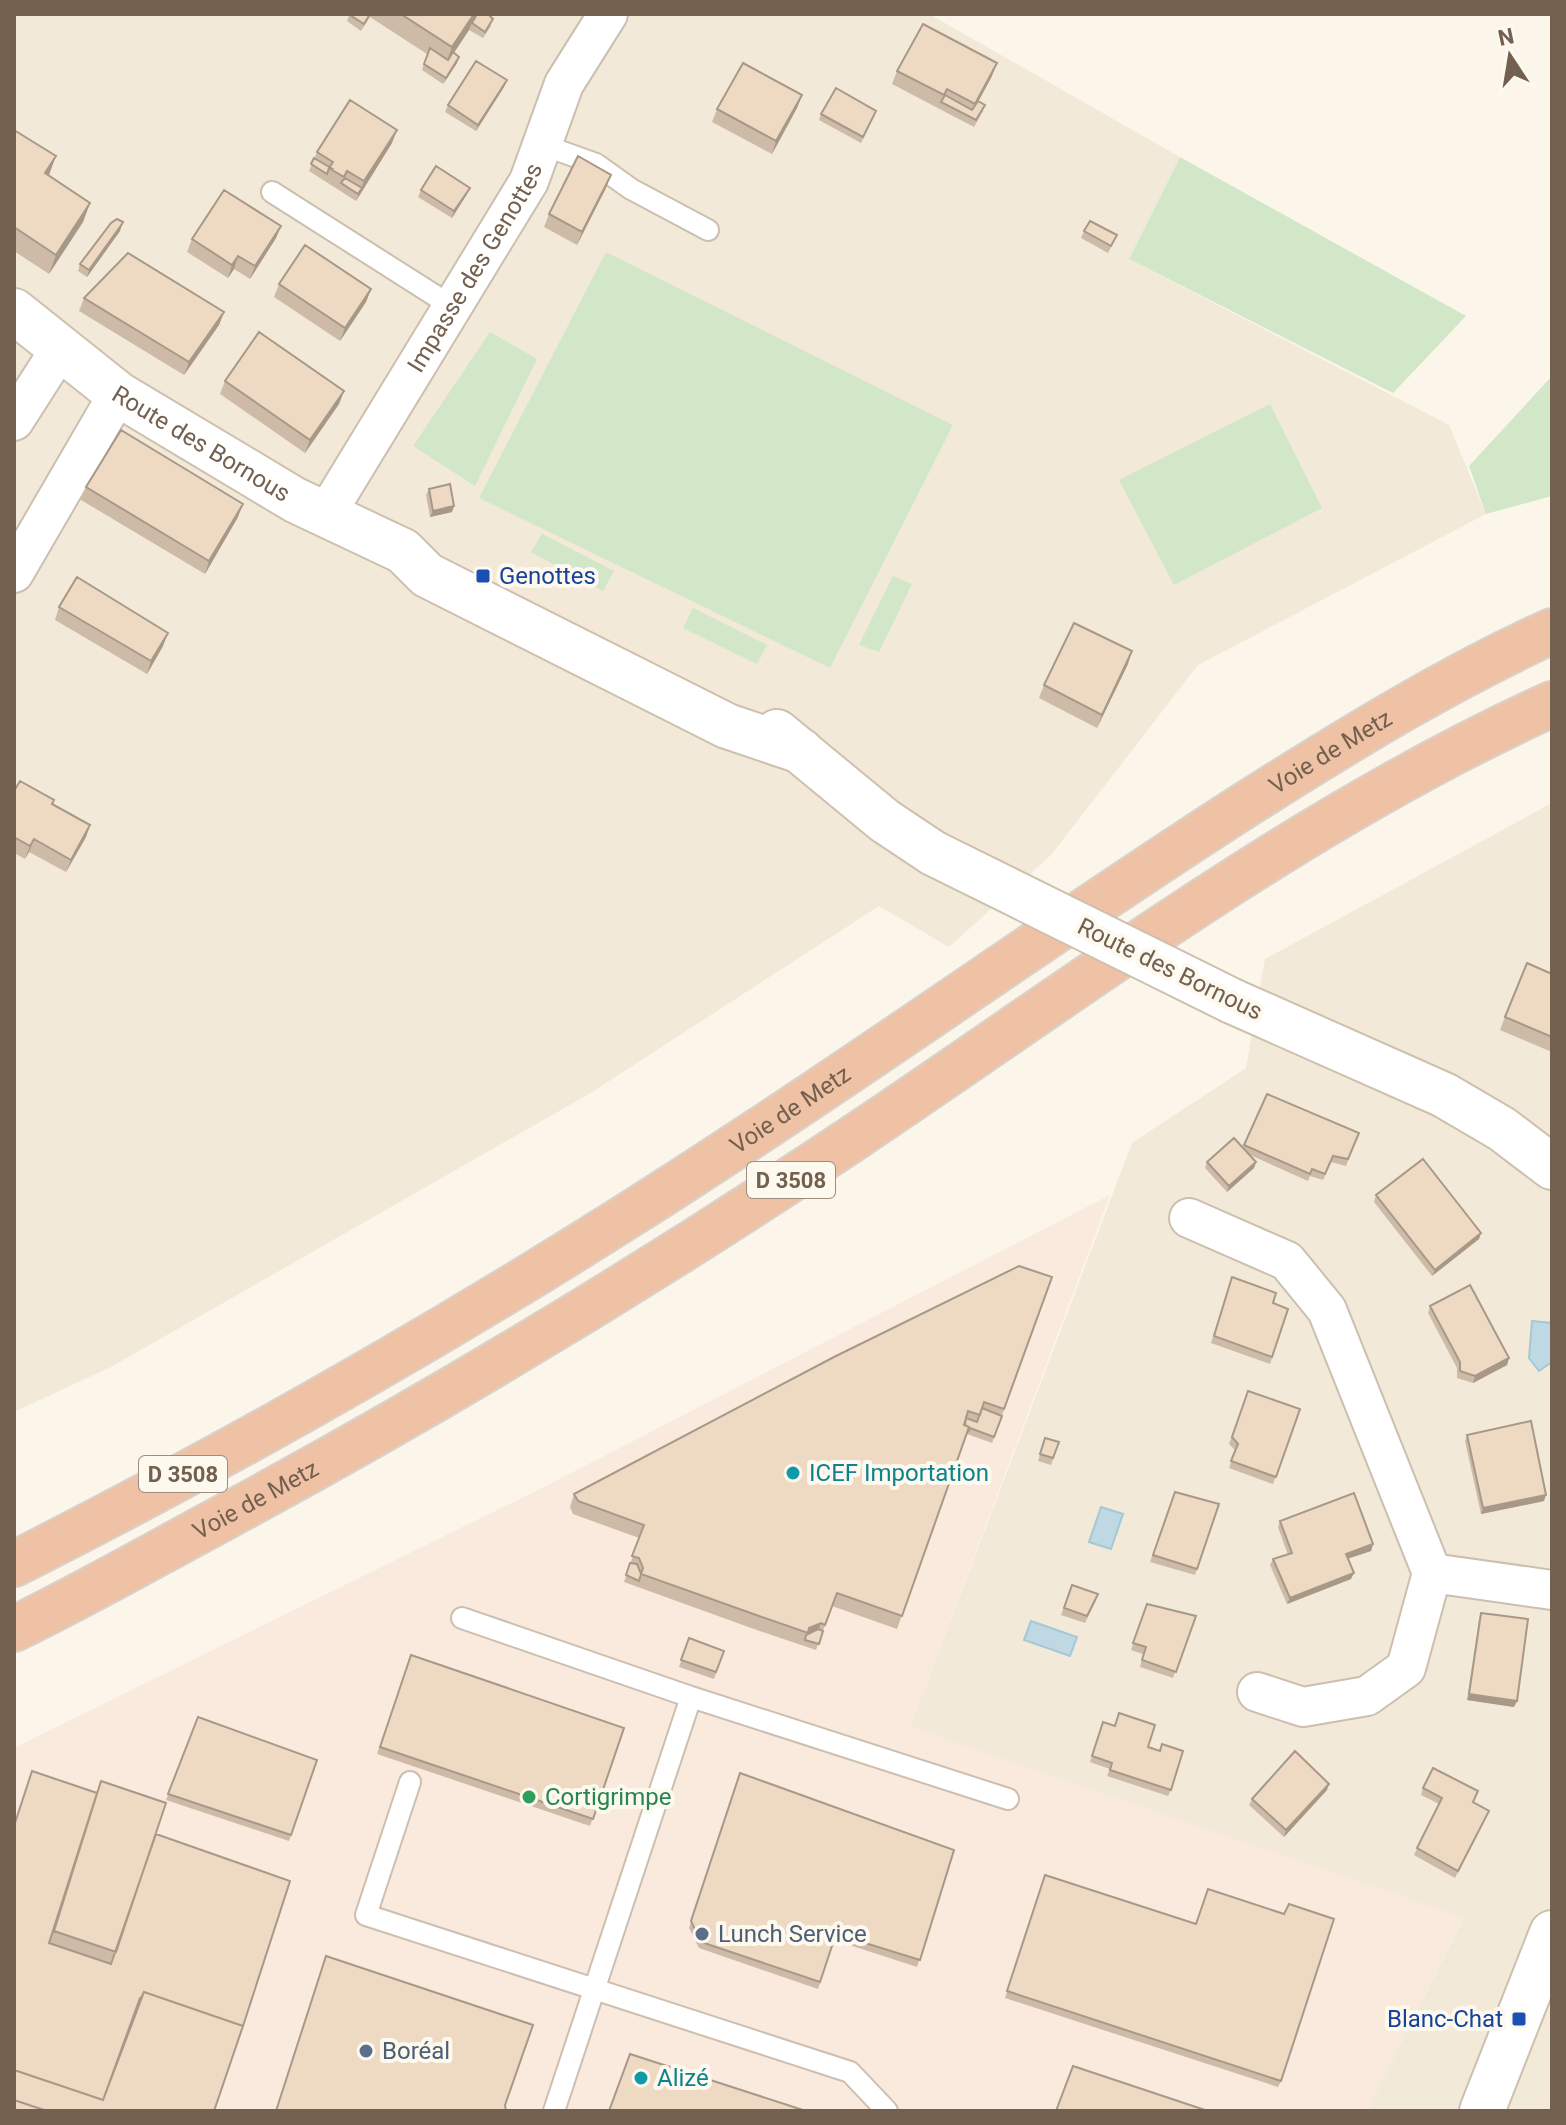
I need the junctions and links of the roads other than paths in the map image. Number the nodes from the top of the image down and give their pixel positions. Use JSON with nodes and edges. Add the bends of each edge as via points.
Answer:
{"nodes":[{"id":1,"x":608,"y":14,"type":"edge"},
{"id":2,"x":543,"y":145,"type":"junction"},
{"id":3,"x":272,"y":192,"type":"dead end"},
{"id":4,"x":708,"y":230,"type":"dead end"},
{"id":5,"x":453,"y":307,"type":"junction"},
{"id":6,"x":14,"y":311,"type":"edge"},
{"id":7,"x":62,"y":346,"type":"junction"},
{"id":8,"x":118,"y":394,"type":"junction"},
{"id":9,"x":14,"y":421,"type":"edge"},
{"id":10,"x":326,"y":514,"type":"junction"},
{"id":11,"x":14,"y":573,"type":"edge"},
{"id":12,"x":1552,"y":631,"type":"edge"},
{"id":13,"x":1552,"y":704,"type":"edge"},
{"id":14,"x":1552,"y":1167,"type":"edge"},
{"id":15,"x":1189,"y":1218,"type":"dead end"},
{"id":16,"x":25,"y":1557,"type":"edge"},
{"id":17,"x":1432,"y":1573,"type":"junction"},
{"id":18,"x":1552,"y":1590,"type":"edge"},
{"id":19,"x":462,"y":1618,"type":"dead end"},
{"id":20,"x":14,"y":1629,"type":"edge"},
{"id":21,"x":1257,"y":1692,"type":"dead end"},
{"id":22,"x":691,"y":1697,"type":"junction"},
{"id":23,"x":410,"y":1782,"type":"dead end"},
{"id":24,"x":1008,"y":1799,"type":"dead end"},
{"id":25,"x":1552,"y":1933,"type":"edge"},
{"id":26,"x":594,"y":1988,"type":"junction"},
{"id":27,"x":1491,"y":2102,"type":"edge"},
{"id":28,"x":554,"y":2111,"type":"edge"},
{"id":29,"x":887,"y":2111,"type":"edge"}],
"edges":[{"from":1,"to":2,"type":"street","name":"Impasse des Genottes","via":[[564,84]]},
{"from":2,"to":4,"type":"lane","via":[[596,164]]},
{"from":2,"to":5,"type":"street","name":"Impasse des Genottes","via":[[529,181]]},
{"from":3,"to":5,"type":"lane"},
{"from":5,"to":10,"type":"street","name":"Impasse des Genottes"},
{"from":6,"to":7,"type":"street","name":"Route des Bornous"},
{"from":7,"to":8,"type":"street","name":"Route des Bornous"},
{"from":7,"to":9,"type":"street"},
{"from":8,"to":10,"type":"street","name":"Route des Bornous"},
{"from":8,"to":11,"type":"street"},
{"from":10,"to":14,"type":"street","name":"Route des Bornous","bridge":true,"via":[[403,551],[427,575],[727,726],[801,751],[885,821],[933,853],[1232,1001],[1444,1095]]},
{"from":12,"to":16,"type":"highway","name":"Voie de Metz","number":"D 3508","via":[[1441,685],[1190,840],[652,1200],[316,1401]]},
{"from":13,"to":20,"type":"highway","name":"Voie de Metz","number":"D 3508","via":[[1429,764],[1247,873],[764,1198],[558,1327],[309,1472]]},
{"from":15,"to":17,"type":"street","via":[[1287,1261],[1327,1310]]},
{"from":17,"to":18,"type":"street"},
{"from":17,"to":21,"type":"street","via":[[1406,1668],[1367,1696],[1303,1707]]},
{"from":19,"to":22,"type":"lane"},
{"from":22,"to":24,"type":"lane"},
{"from":22,"to":26,"type":"lane"},
{"from":23,"to":26,"type":"lane","via":[[366,1915]]},
{"from":25,"to":27,"type":"street"},
{"from":26,"to":28,"type":"lane"},
{"from":26,"to":29,"type":"lane","via":[[850,2072]]}]}
